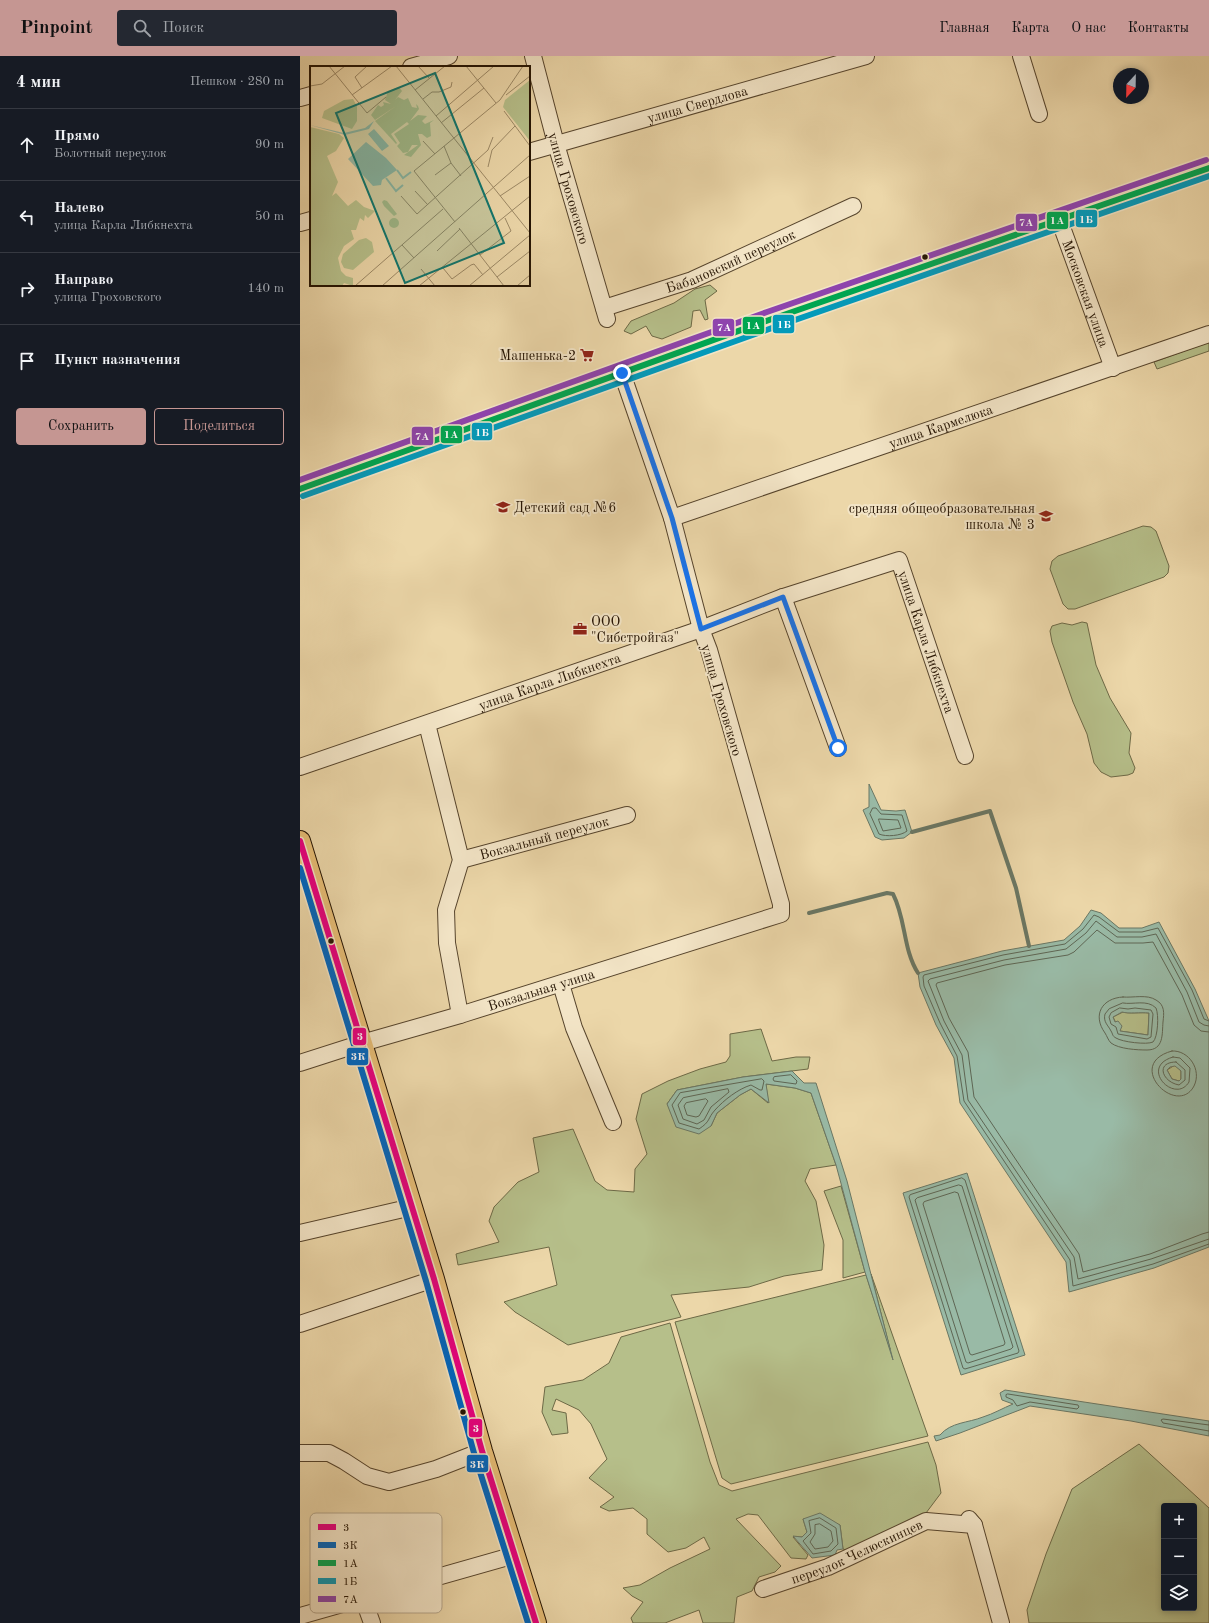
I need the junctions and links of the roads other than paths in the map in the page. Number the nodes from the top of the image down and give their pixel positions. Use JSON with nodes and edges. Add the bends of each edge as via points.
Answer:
{"nodes":[{"id":1,"x":449,"y":56,"type":"edge"},
{"id":2,"x":532,"y":56,"type":"edge"},
{"id":3,"x":864,"y":56,"type":"edge"},
{"id":4,"x":1021,"y":56,"type":"edge"},
{"id":5,"x":414,"y":66,"type":"edge"},
{"id":6,"x":310,"y":95,"type":"edge"},
{"id":7,"x":300,"y":98,"type":"edge"},
{"id":8,"x":1039,"y":114,"type":"dead end"},
{"id":9,"x":556,"y":144,"type":"junction"},
{"id":10,"x":530,"y":152,"type":"edge"},
{"id":11,"x":1209,"y":168,"type":"edge"},
{"id":12,"x":852,"y":206,"type":"dead end"},
{"id":13,"x":1059,"y":219,"type":"junction"},
{"id":14,"x":310,"y":220,"type":"edge"},
{"id":15,"x":300,"y":223,"type":"edge"},
{"id":16,"x":606,"y":314,"type":"joint"},
{"id":17,"x":1209,"y":334,"type":"edge"},
{"id":18,"x":1113,"y":368,"type":"junction"},
{"id":19,"x":622,"y":373,"type":"junction"},
{"id":20,"x":300,"y":489,"type":"edge"},
{"id":21,"x":672,"y":518,"type":"junction"},
{"id":22,"x":783,"y":597,"type":"junction"},
{"id":23,"x":701,"y":629,"type":"junction"},
{"id":24,"x":427,"y":724,"type":"junction"},
{"id":25,"x":838,"y":748,"type":"dead end"},
{"id":26,"x":965,"y":756,"type":"dead end"},
{"id":27,"x":300,"y":768,"type":"edge"},
{"id":28,"x":627,"y":816,"type":"dead end"},
{"id":29,"x":300,"y":841,"type":"edge"},
{"id":30,"x":461,"y":860,"type":"junction"},
{"id":31,"x":781,"y":914,"type":"joint"},
{"id":32,"x":561,"y":984,"type":"junction"},
{"id":33,"x":460,"y":1016,"type":"junction"},
{"id":34,"x":362,"y":1043,"type":"junction"},
{"id":35,"x":300,"y":1063,"type":"edge"},
{"id":36,"x":613,"y":1122,"type":"dead end"},
{"id":37,"x":412,"y":1207,"type":"junction"},
{"id":38,"x":300,"y":1233,"type":"edge"},
{"id":39,"x":434,"y":1279,"type":"junction"},
{"id":40,"x":300,"y":1324,"type":"edge"},
{"id":41,"x":482,"y":1451,"type":"junction"},
{"id":42,"x":300,"y":1453,"type":"edge"},
{"id":43,"x":515,"y":1555,"type":"junction"},
{"id":44,"x":442,"y":1576,"type":"edge"},
{"id":45,"x":763,"y":1589,"type":"dead end"},
{"id":46,"x":310,"y":1613,"type":"edge"},
{"id":47,"x":368,"y":1613,"type":"edge"},
{"id":48,"x":300,"y":1616,"type":"edge"},
{"id":49,"x":372,"y":1623,"type":"edge"},
{"id":50,"x":536,"y":1623,"type":"edge"},
{"id":51,"x":1001,"y":1623,"type":"edge"}],
"edges":[{"from":1,"to":5,"type":"street"},
{"from":2,"to":9,"type":"street","name":"улица Гроховского"},
{"from":3,"to":9,"type":"street","name":"улица Свердлова"},
{"from":4,"to":8,"type":"street"},
{"from":6,"to":7,"type":"street"},
{"from":9,"to":10,"type":"street","name":"улица Свердлова"},
{"from":9,"to":16,"type":"street","name":"улица Гроховского"},
{"from":11,"to":13,"type":"main road"},
{"from":12,"to":16,"type":"street","name":"Бабановский переулок","via":[[692,280]]},
{"from":13,"to":18,"type":"street","name":"Московская улица"},
{"from":13,"to":19,"type":"main road"},
{"from":14,"to":15,"type":"street"},
{"from":17,"to":18,"type":"street","name":"улица Кармелюка"},
{"from":18,"to":21,"type":"street","name":"улица Кармелюка"},
{"from":19,"to":20,"type":"main road","via":[[380,458]]},
{"from":19,"to":21,"type":"street","name":"улица Гроховского"},
{"from":21,"to":23,"type":"street","name":"улица Гроховского"},
{"from":22,"to":23,"type":"street","name":"улица Карла Либкнехта"},
{"from":22,"to":25,"type":"street"},
{"from":22,"to":26,"type":"street","name":"улица Карла Либкнехта","via":[[899,560]]},
{"from":23,"to":24,"type":"street","name":"улица Карла Либкнехта"},
{"from":23,"to":31,"type":"street","name":"улица Гроховского","via":[[770,867]]},
{"from":24,"to":27,"type":"street","name":"улица Карла Либкнехта"},
{"from":24,"to":30,"type":"street","name":"Вокзальный переулок"},
{"from":28,"to":30,"type":"street","name":"Вокзальный переулок"},
{"from":29,"to":34,"type":"main road"},
{"from":30,"to":33,"type":"street","name":"Вокзальный переулок","via":[[446,910],[447,943]]},
{"from":31,"to":32,"type":"street","name":"Вокзальная улица"},
{"from":32,"to":33,"type":"street","name":"Вокзальная улица"},
{"from":32,"to":36,"type":"street","via":[[574,1028]]},
{"from":33,"to":34,"type":"street","name":"Вокзальная улица"},
{"from":34,"to":35,"type":"street","name":"Вокзальная улица"},
{"from":34,"to":37,"type":"main road"},
{"from":37,"to":38,"type":"street"},
{"from":37,"to":39,"type":"main road"},
{"from":39,"to":40,"type":"street"},
{"from":39,"to":41,"type":"main road"},
{"from":41,"to":42,"type":"street","via":[[436,1469],[389,1482],[367,1476],[329,1453]]},
{"from":41,"to":43,"type":"main road"},
{"from":43,"to":44,"type":"street"},
{"from":43,"to":50,"type":"main road"},
{"from":45,"to":51,"type":"street","name":"переулок Челюскинцев","via":[[828,1567],[926,1521],[971,1522]]},
{"from":46,"to":48,"type":"street"},
{"from":47,"to":49,"type":"street"}]}
